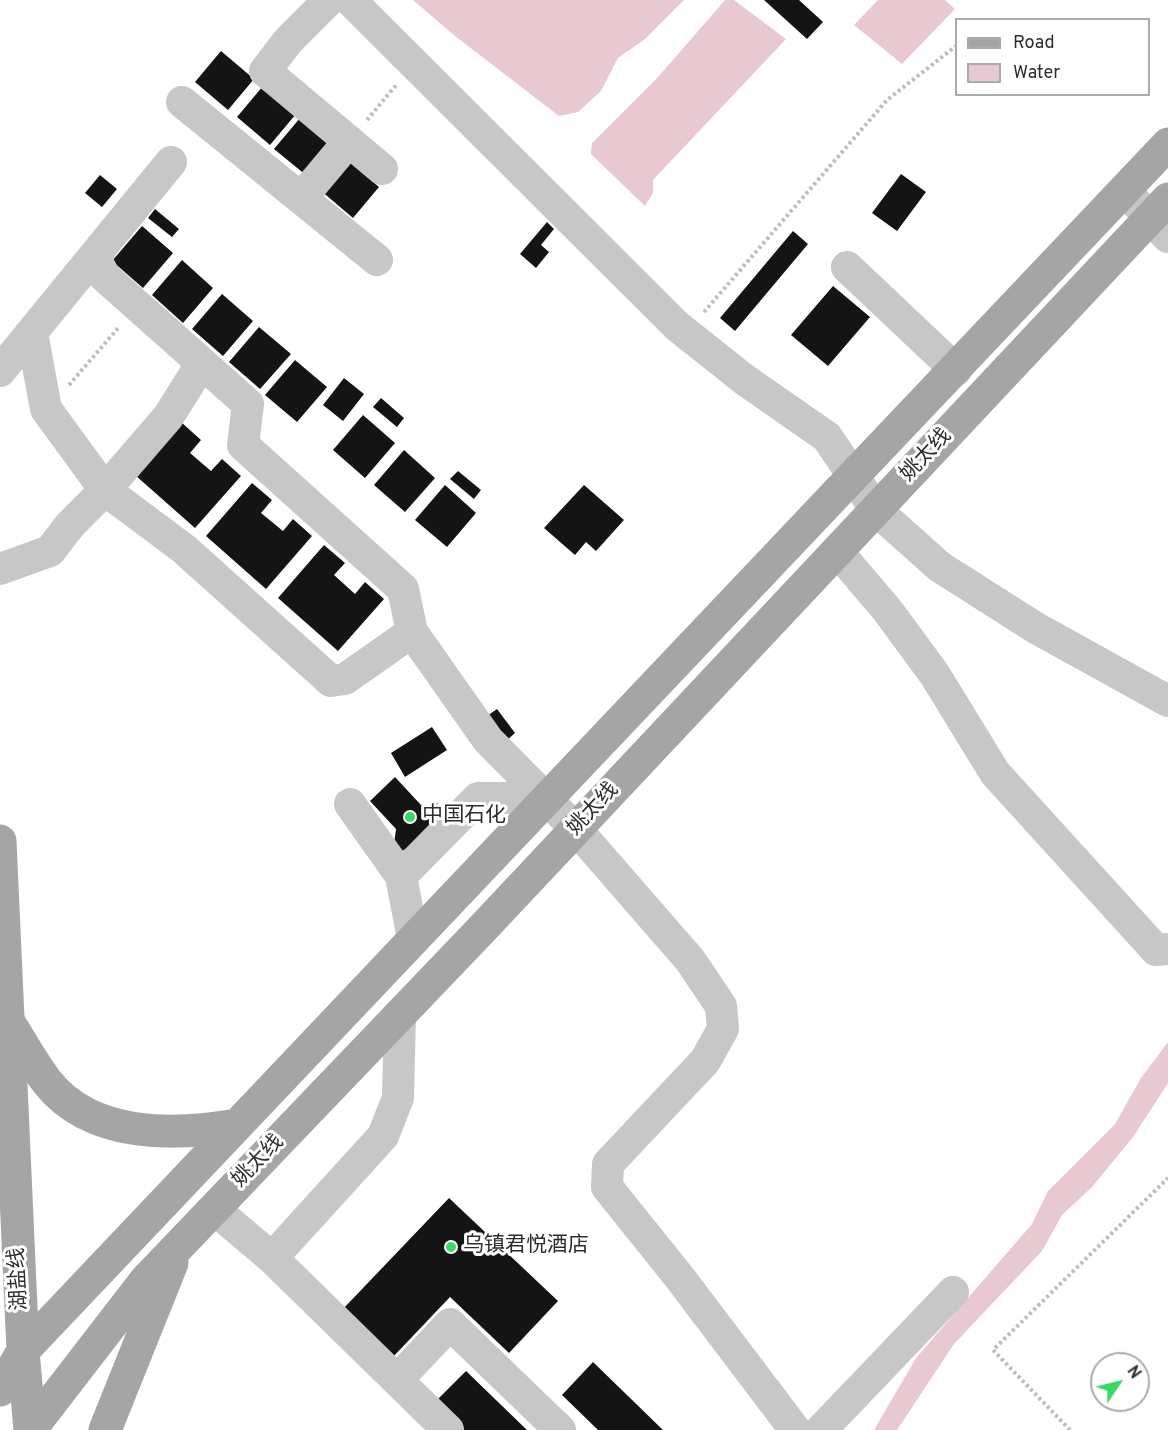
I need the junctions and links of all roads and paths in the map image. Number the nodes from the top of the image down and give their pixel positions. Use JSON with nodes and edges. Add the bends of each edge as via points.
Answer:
{"nodes":[{"id":1,"x":329,"y":0,"type":"edge"},
{"id":2,"x":350,"y":0,"type":"edge"},
{"id":3,"x":955,"y":48,"type":"edge"},
{"id":4,"x":415,"y":63,"type":"junction"},
{"id":5,"x":182,"y":102,"type":"dead end"},
{"id":6,"x":349,"y":141,"type":"junction"},
{"id":7,"x":1168,"y":144,"type":"edge"},
{"id":8,"x":171,"y":162,"type":"dead end"},
{"id":9,"x":382,"y":169,"type":"dead end"},
{"id":10,"x":1124,"y":190,"type":"junction"},
{"id":11,"x":302,"y":197,"type":"junction"},
{"id":12,"x":1162,"y":218,"type":"edge"},
{"id":13,"x":94,"y":256,"type":"junction"},
{"id":14,"x":377,"y":260,"type":"dead end"},
{"id":15,"x":847,"y":267,"type":"dead end"},
{"id":16,"x":136,"y":305,"type":"junction"},
{"id":17,"x":32,"y":333,"type":"junction"},
{"id":18,"x":686,"y":333,"type":"junction"},
{"id":19,"x":202,"y":363,"type":"junction"},
{"id":20,"x":956,"y":370,"type":"junction"},
{"id":21,"x":0,"y":371,"type":"edge"},
{"id":22,"x":46,"y":409,"type":"junction"},
{"id":23,"x":855,"y":477,"type":"junction"},
{"id":24,"x":105,"y":490,"type":"junction"},
{"id":25,"x":876,"y":510,"type":"junction"},
{"id":26,"x":837,"y":551,"type":"junction"},
{"id":27,"x":0,"y":569,"type":"edge"},
{"id":28,"x":412,"y":632,"type":"junction"},
{"id":29,"x":1168,"y":701,"type":"edge"},
{"id":30,"x":548,"y":798,"type":"junction"},
{"id":31,"x":350,"y":804,"type":"dead end"},
{"id":32,"x":576,"y":829,"type":"junction"},
{"id":33,"x":0,"y":841,"type":"edge"},
{"id":34,"x":401,"y":876,"type":"junction"},
{"id":35,"x":413,"y":939,"type":"junction"},
{"id":36,"x":1168,"y":949,"type":"edge"},
{"id":37,"x":400,"y":1014,"type":"junction"},
{"id":38,"x":8,"y":1021,"type":"junction"},
{"id":39,"x":237,"y":1125,"type":"junction"},
{"id":40,"x":1168,"y":1178,"type":"edge"},
{"id":41,"x":214,"y":1209,"type":"junction"},
{"id":42,"x":179,"y":1245,"type":"junction"},
{"id":43,"x":272,"y":1258,"type":"junction"},
{"id":44,"x":953,"y":1292,"type":"dead end"},
{"id":45,"x":23,"y":1351,"type":"junction"},
{"id":46,"x":397,"y":1380,"type":"junction"},
{"id":47,"x":0,"y":1390,"type":"edge"},
{"id":48,"x":30,"y":1430,"type":"edge"},
{"id":49,"x":105,"y":1430,"type":"edge"},
{"id":50,"x":448,"y":1430,"type":"edge"},
{"id":51,"x":560,"y":1430,"type":"edge"},
{"id":52,"x":795,"y":1430,"type":"edge"},
{"id":53,"x":821,"y":1430,"type":"edge"},
{"id":54,"x":1070,"y":1430,"type":"edge"}],
"edges":[{"from":1,"to":6,"type":"street","via":[[265,70]]},
{"from":2,"to":4,"type":"street"},
{"from":3,"to":18,"type":"path","via":[[886,100]]},
{"from":4,"to":6,"type":"path"},
{"from":4,"to":18,"type":"street"},
{"from":5,"to":11,"type":"street"},
{"from":6,"to":9,"type":"street"},
{"from":6,"to":11,"type":"street"},
{"from":7,"to":10,"type":"main road","name":"姚太线"},
{"from":8,"to":13,"type":"street"},
{"from":10,"to":12,"type":"street"},
{"from":10,"to":20,"type":"main road","name":"姚太线"},
{"from":11,"to":14,"type":"street"},
{"from":12,"to":25,"type":"main road","name":"姚太线"},
{"from":13,"to":16,"type":"street","via":[[105,277]]},
{"from":13,"to":17,"type":"street"},
{"from":15,"to":20,"type":"street"},
{"from":16,"to":19,"type":"street"},
{"from":16,"to":22,"type":"path","via":[[105,346]]},
{"from":17,"to":21,"type":"street"},
{"from":17,"to":22,"type":"street"},
{"from":18,"to":23,"type":"street","via":[[827,437]]},
{"from":19,"to":24,"type":"street","via":[[168,417]]},
{"from":19,"to":28,"type":"street","via":[[248,404],[243,445],[403,588]]},
{"from":20,"to":23,"type":"main road","name":"姚太线"},
{"from":22,"to":24,"type":"street"},
{"from":23,"to":25,"type":"street"},
{"from":23,"to":30,"type":"main road","name":"姚太线"},
{"from":24,"to":27,"type":"street","via":[[69,525],[50,551]]},
{"from":24,"to":28,"type":"street","via":[[184,549],[332,681],[345,679]]},
{"from":25,"to":26,"type":"main road","name":"姚太线"},
{"from":25,"to":29,"type":"street","via":[[940,567],[1036,628]]},
{"from":26,"to":32,"type":"main road","name":"姚太线"},
{"from":26,"to":36,"type":"street","via":[[935,675],[994,773],[1156,950]]},
{"from":28,"to":30,"type":"street","via":[[488,740]]},
{"from":30,"to":32,"type":"street"},
{"from":30,"to":34,"type":"street","via":[[478,798]]},
{"from":30,"to":35,"type":"main road","name":"姚太线"},
{"from":31,"to":34,"type":"street"},
{"from":32,"to":37,"type":"main road","name":"姚太线"},
{"from":32,"to":52,"type":"street","via":[[690,960],[722,1006],[723,1029],[705,1061],[608,1164],[607,1187]]},
{"from":33,"to":38,"type":"main road","name":"湖盐线"},
{"from":34,"to":35,"type":"street"},
{"from":35,"to":39,"type":"main road","name":"姚太线"},
{"from":37,"to":41,"type":"main road","name":"姚太线"},
{"from":37,"to":43,"type":"street","via":[[398,1098],[383,1136]]},
{"from":38,"to":39,"type":"main road","via":[[49,1084],[77,1108],[108,1122],[157,1132]]},
{"from":38,"to":45,"type":"main road","name":"湖盐线"},
{"from":39,"to":45,"type":"main road","name":"姚太线"},
{"from":40,"to":54,"type":"path","via":[[993,1350]]},
{"from":41,"to":42,"type":"main road","name":"姚太线"},
{"from":41,"to":43,"type":"street"},
{"from":42,"to":48,"type":"main road","name":"姚太线","via":[[145,1281]]},
{"from":42,"to":49,"type":"main road"},
{"from":43,"to":46,"type":"street"},
{"from":44,"to":53,"type":"street"},
{"from":45,"to":47,"type":"main road","name":"姚太线"},
{"from":45,"to":48,"type":"main road","name":"湖盐线"},
{"from":46,"to":50,"type":"street"},
{"from":46,"to":51,"type":"street","via":[[450,1324]]}]}
